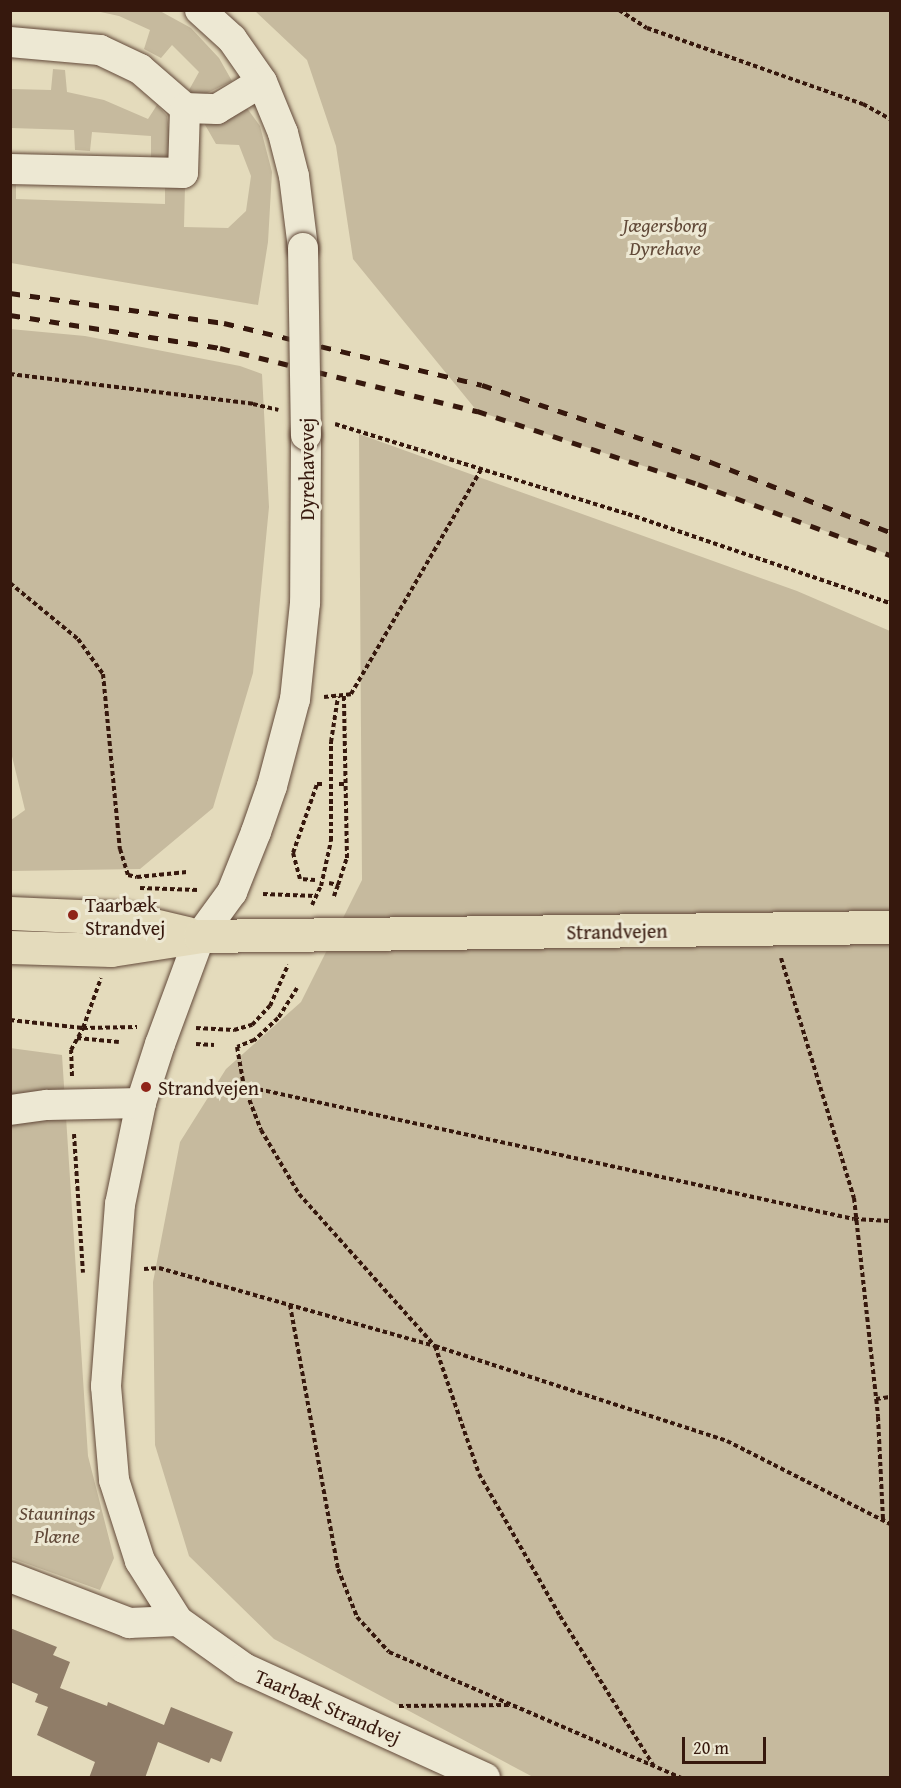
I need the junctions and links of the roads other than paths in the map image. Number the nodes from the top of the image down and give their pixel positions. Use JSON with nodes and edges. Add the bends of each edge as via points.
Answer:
{"nodes":[{"id":1,"x":200,"y":10,"type":"edge"},
{"id":2,"x":10,"y":42,"type":"edge"},
{"id":3,"x":262,"y":82,"type":"junction"},
{"id":4,"x":185,"y":108,"type":"junction"},
{"id":5,"x":10,"y":169,"type":"edge"},
{"id":6,"x":10,"y":914,"type":"edge"},
{"id":7,"x":891,"y":927,"type":"edge"},
{"id":8,"x":200,"y":936,"type":"junction"},
{"id":9,"x":10,"y":947,"type":"edge"},
{"id":10,"x":141,"y":1103,"type":"junction"},
{"id":11,"x":10,"y":1110,"type":"edge"},
{"id":12,"x":10,"y":1577,"type":"edge"},
{"id":13,"x":178,"y":1621,"type":"junction"},
{"id":14,"x":485,"y":1778,"type":"edge"}],
"edges":[{"from":1,"to":3,"type":"street","name":"Dyrehavevej","via":[[231,39]]},
{"from":2,"to":4,"type":"street","via":[[100,50],[140,69]]},
{"from":3,"to":4,"type":"street","via":[[217,109]]},
{"from":3,"to":8,"type":"street","name":"Dyrehavevej","bridge":true,"via":[[283,133],[294,176],[303,248],[317,428],[305,603],[294,699],[272,786],[232,892]]},
{"from":4,"to":5,"type":"street","via":[[183,173]]},
{"from":6,"to":8,"type":"main road","name":"Strandvejen","via":[[124,918]]},
{"from":7,"to":8,"type":"main road","name":"Strandvejen"},
{"from":8,"to":9,"type":"main road","name":"Strandvejen","via":[[111,950]]},
{"from":8,"to":10,"type":"street","name":"Taarbæk Strandvej"},
{"from":10,"to":11,"type":"street"},
{"from":10,"to":13,"type":"street","name":"Taarbæk Strandvej","via":[[120,1204],[106,1386],[114,1480],[140,1561]]},
{"from":12,"to":13,"type":"street","via":[[129,1623]]},
{"from":13,"to":14,"type":"street","name":"Taarbæk Strandvej","via":[[244,1668]]}]}
